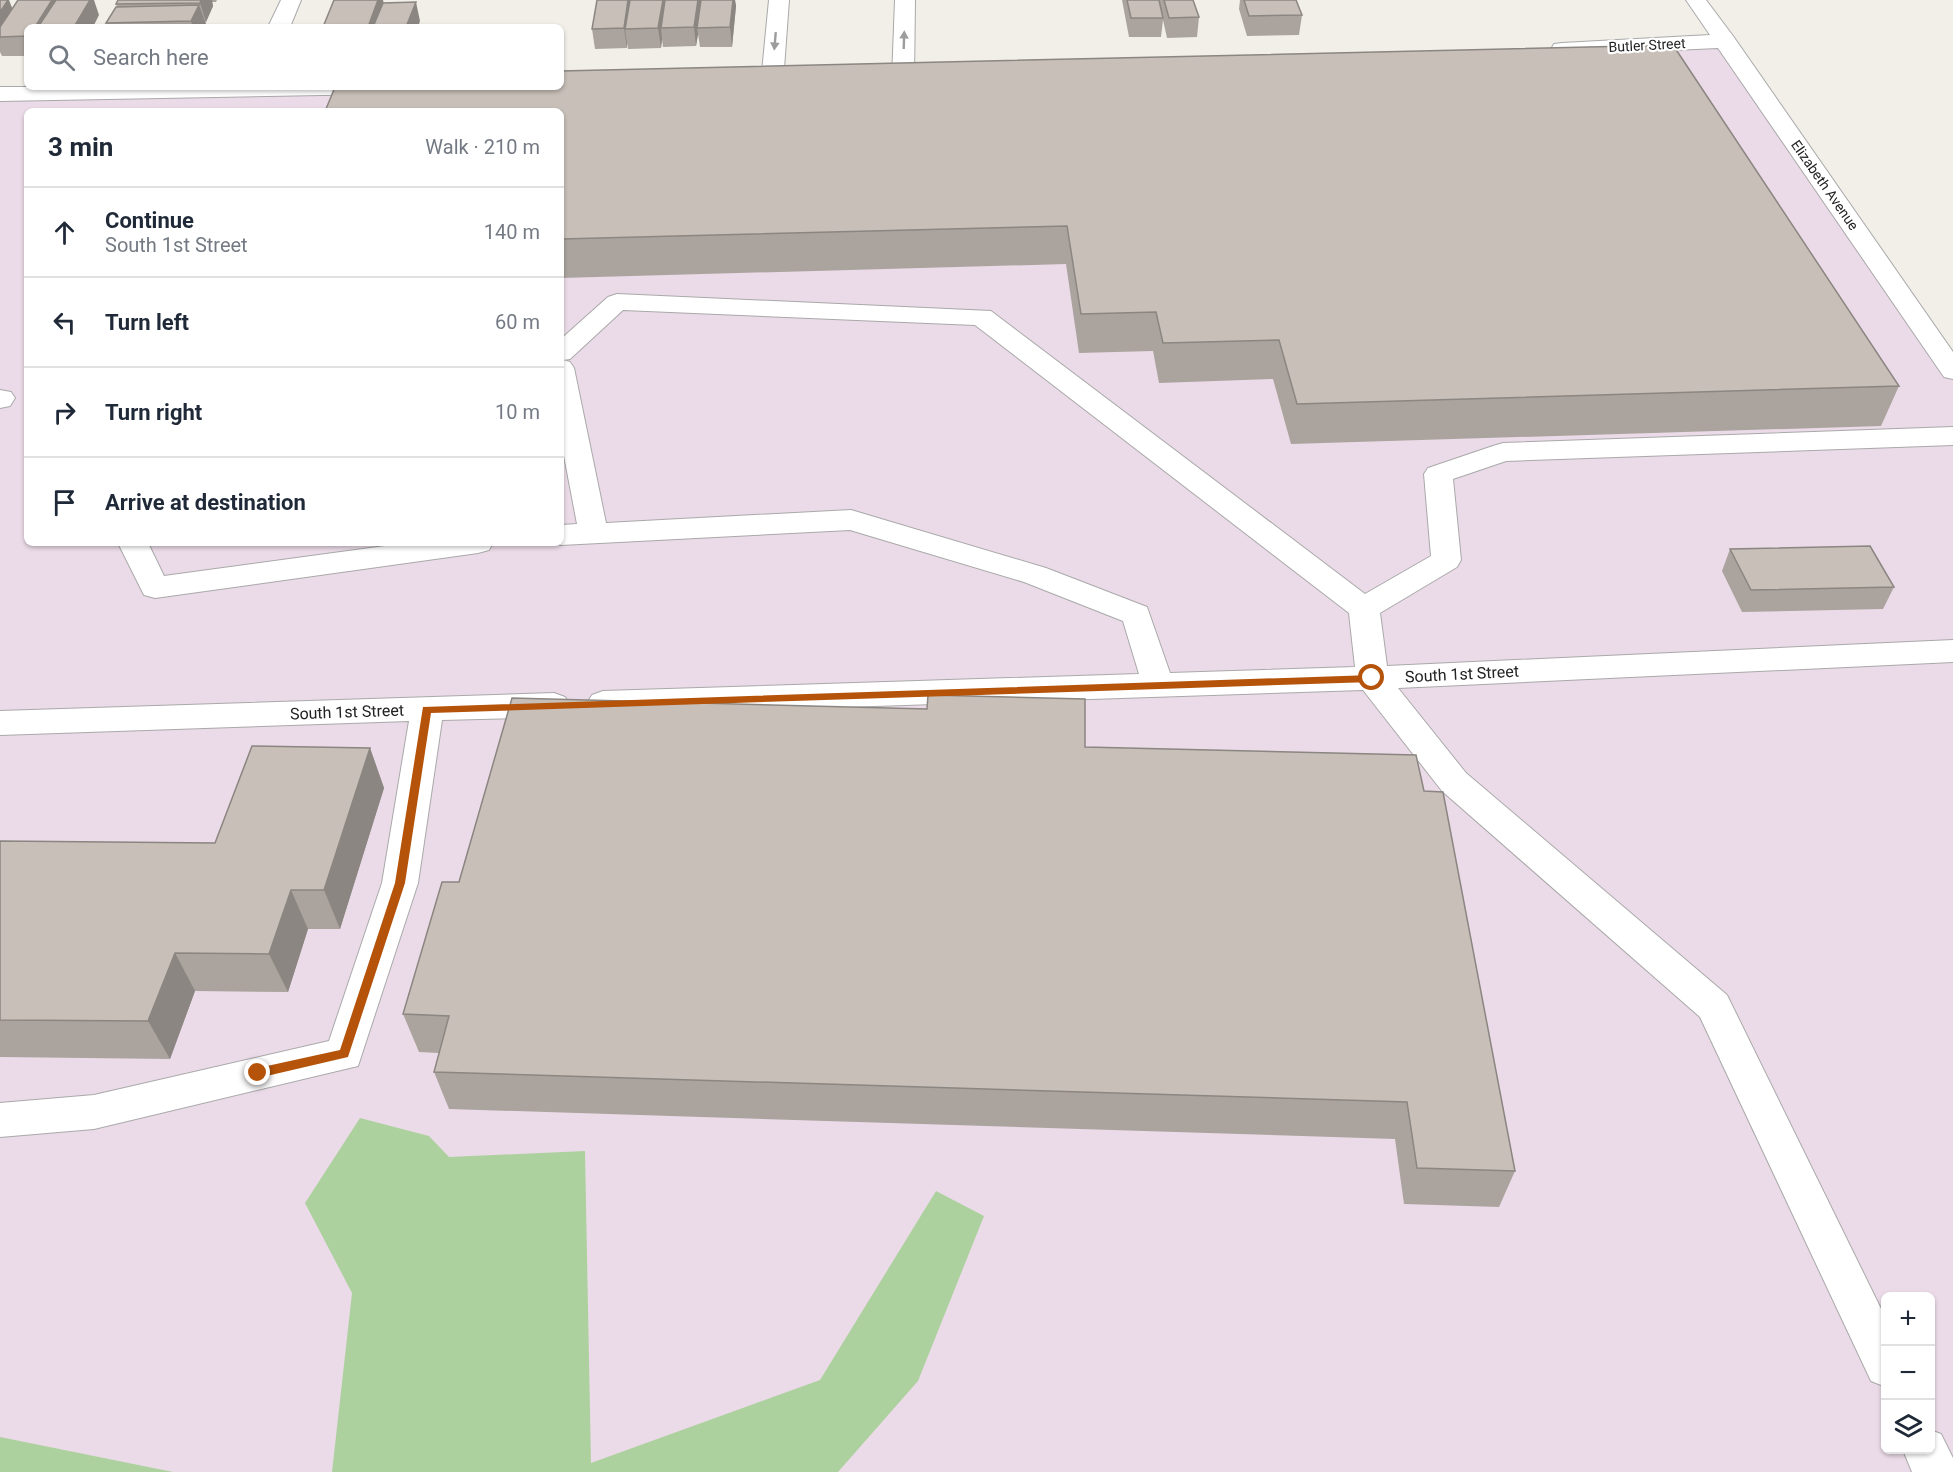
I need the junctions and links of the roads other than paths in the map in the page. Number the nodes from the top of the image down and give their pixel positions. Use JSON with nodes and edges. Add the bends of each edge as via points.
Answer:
{"nodes":[{"id":1,"x":291,"y":0,"type":"edge"},
{"id":2,"x":779,"y":0,"type":"edge"},
{"id":3,"x":905,"y":0,"type":"edge"},
{"id":4,"x":1696,"y":0,"type":"edge"},
{"id":5,"x":280,"y":24,"type":"edge"},
{"id":6,"x":1725,"y":41,"type":"junction"},
{"id":7,"x":1546,"y":49,"type":"edge"},
{"id":8,"x":926,"y":78,"type":"edge"},
{"id":9,"x":903,"y":79,"type":"junction"},
{"id":10,"x":879,"y":80,"type":"edge"},
{"id":11,"x":796,"y":81,"type":"edge"},
{"id":12,"x":749,"y":82,"type":"edge"},
{"id":13,"x":772,"y":82,"type":"junction"},
{"id":14,"x":168,"y":90,"type":"edge"},
{"id":15,"x":0,"y":94,"type":"edge"},
{"id":16,"x":564,"y":350,"type":"edge"},
{"id":17,"x":1953,"y":371,"type":"edge"},
{"id":18,"x":564,"y":383,"type":"edge"},
{"id":19,"x":1953,"y":436,"type":"edge"},
{"id":20,"x":593,"y":532,"type":"junction"},
{"id":21,"x":564,"y":535,"type":"edge"},
{"id":22,"x":134,"y":546,"type":"edge"},
{"id":23,"x":456,"y":546,"type":"edge"},
{"id":24,"x":1364,"y":609,"type":"junction"},
{"id":25,"x":1953,"y":651,"type":"edge"},
{"id":26,"x":1372,"y":678,"type":"junction"},
{"id":27,"x":1158,"y":685,"type":"junction"},
{"id":28,"x":427,"y":709,"type":"junction"},
{"id":29,"x":0,"y":723,"type":"edge"},
{"id":30,"x":0,"y":1120,"type":"edge"},
{"id":31,"x":1881,"y":1356,"type":"edge"},
{"id":32,"x":1927,"y":1454,"type":"edge"},
{"id":33,"x":1936,"y":1472,"type":"edge"}],
"edges":[{"from":1,"to":5,"type":"street"},
{"from":2,"to":13,"type":"street","one_way":true},
{"from":9,"to":3,"type":"street","one_way":true},
{"from":4,"to":6,"type":"street","name":"Elizabeth Avenue"},
{"from":6,"to":7,"type":"street","name":"Butler Street"},
{"from":6,"to":17,"type":"street","name":"Elizabeth Avenue"},
{"from":8,"to":9,"type":"street"},
{"from":9,"to":10,"type":"street"},
{"from":11,"to":13,"type":"street"},
{"from":12,"to":13,"type":"street"},
{"from":14,"to":15,"type":"street"},
{"from":16,"to":24,"type":"street","via":[[617,302],[982,317]]},
{"from":18,"to":20,"type":"street"},
{"from":19,"to":24,"type":"street","via":[[1503,452],[1438,474],[1446,560]]},
{"from":20,"to":21,"type":"street"},
{"from":20,"to":27,"type":"street","via":[[851,520],[1035,575],[1136,615]]},
{"from":22,"to":23,"type":"street","via":[[154,588]]},
{"from":24,"to":26,"type":"street"},
{"from":25,"to":26,"type":"street","name":"South 1st Street"},
{"from":26,"to":27,"type":"street","name":"South 1st Street"},
{"from":26,"to":31,"type":"street","via":[[1454,782],[1714,1006]]},
{"from":27,"to":28,"type":"street","name":"South 1st Street"},
{"from":28,"to":29,"type":"street","name":"South 1st Street"},
{"from":28,"to":30,"type":"street","via":[[400,883],[344,1054],[94,1112]]},
{"from":32,"to":33,"type":"street"}]}
